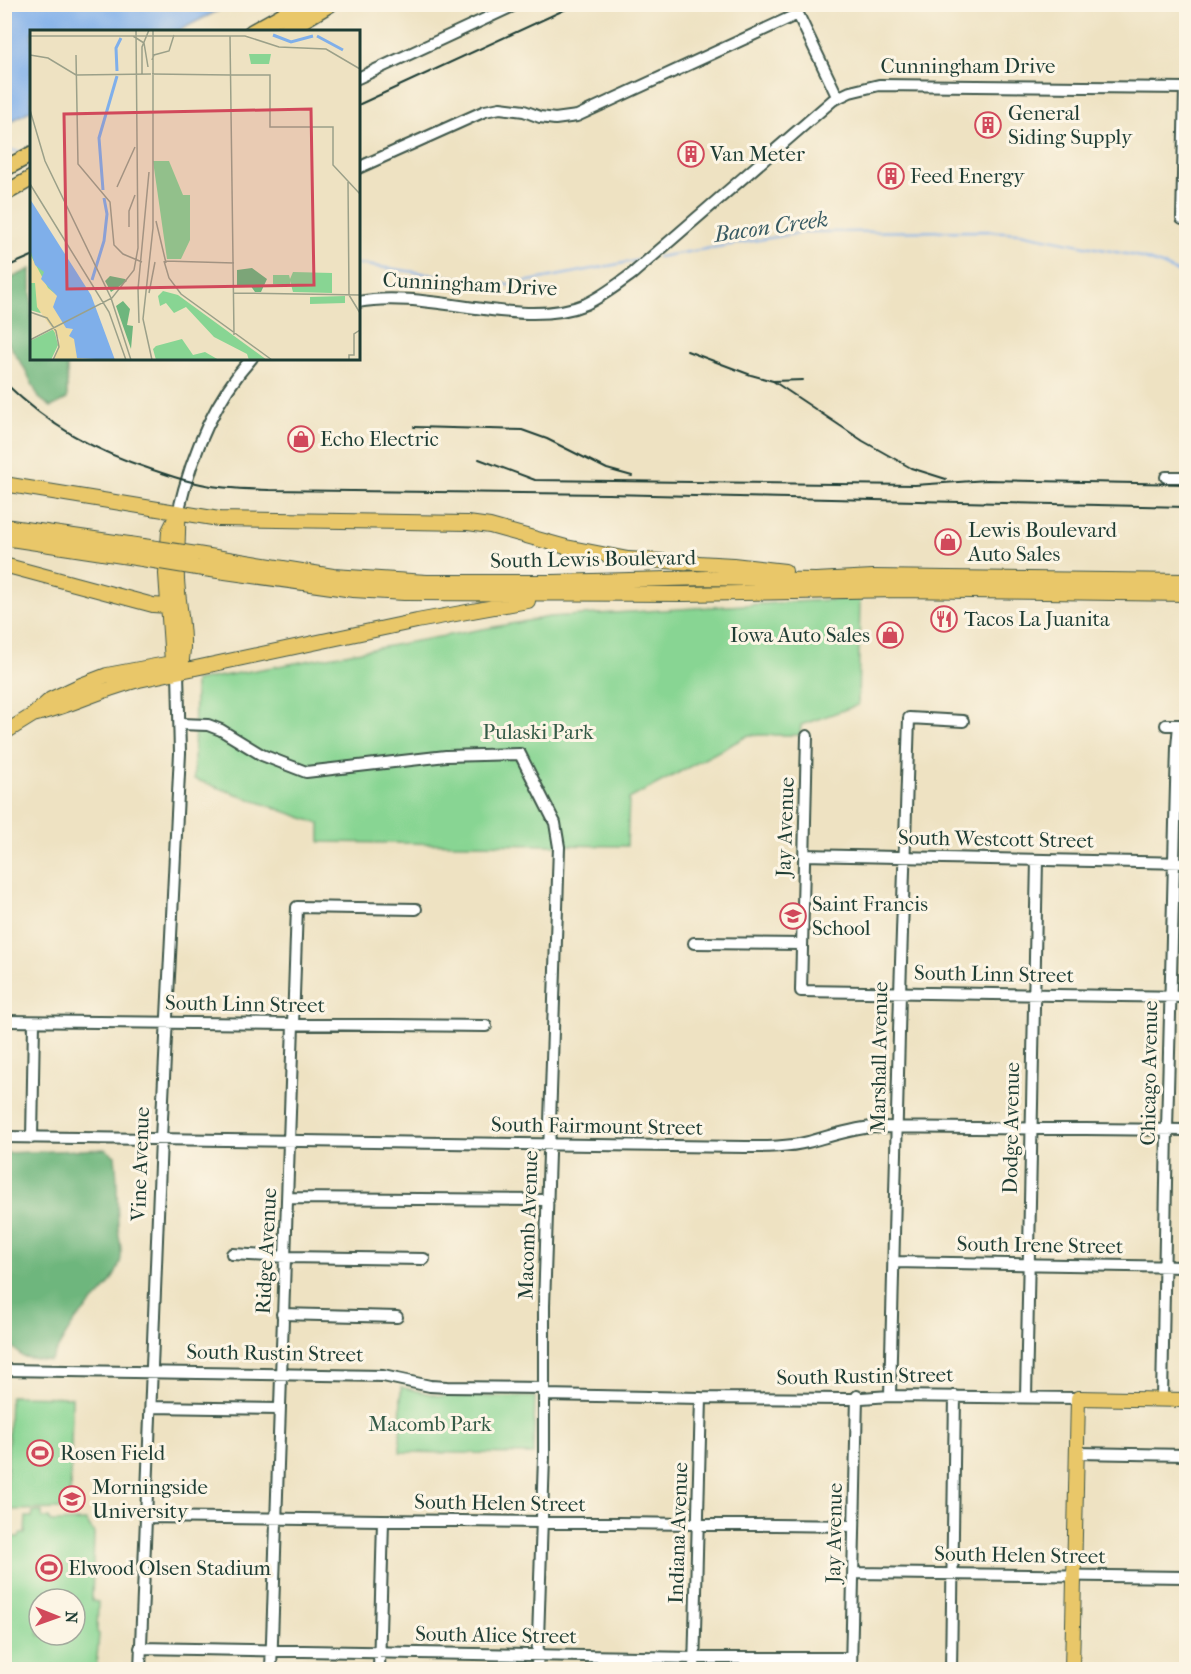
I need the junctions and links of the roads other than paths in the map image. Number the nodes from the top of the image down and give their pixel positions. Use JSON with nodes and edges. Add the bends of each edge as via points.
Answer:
{"nodes":[{"id":1,"x":302,"y":4,"type":"edge"},
{"id":2,"x":330,"y":4,"type":"edge"},
{"id":3,"x":517,"y":4,"type":"edge"},
{"id":4,"x":256,"y":30,"type":"edge"},
{"id":5,"x":286,"y":30,"type":"edge"},
{"id":6,"x":360,"y":77,"type":"edge"},
{"id":7,"x":1186,"y":88,"type":"edge"},
{"id":8,"x":838,"y":98,"type":"junction"},
{"id":9,"x":30,"y":155,"type":"edge"},
{"id":10,"x":360,"y":167,"type":"edge"},
{"id":11,"x":4,"y":169,"type":"edge"},
{"id":12,"x":30,"y":179,"type":"edge"},
{"id":13,"x":4,"y":194,"type":"edge"},
{"id":14,"x":1184,"y":219,"type":"edge"},
{"id":15,"x":360,"y":302,"type":"edge"},
{"id":16,"x":250,"y":360,"type":"edge"},
{"id":17,"x":1166,"y":477,"type":"dead end"},
{"id":18,"x":1186,"y":477,"type":"edge"},
{"id":19,"x":4,"y":484,"type":"edge"},
{"id":20,"x":178,"y":513,"type":"junction"},
{"id":21,"x":4,"y":526,"type":"edge"},
{"id":22,"x":4,"y":538,"type":"edge"},
{"id":23,"x":142,"y":552,"type":"junction"},
{"id":24,"x":197,"y":561,"type":"junction"},
{"id":25,"x":4,"y":565,"type":"edge"},
{"id":26,"x":873,"y":577,"type":"junction"},
{"id":27,"x":1186,"y":581,"type":"edge"},
{"id":28,"x":581,"y":594,"type":"junction"},
{"id":29,"x":1186,"y":594,"type":"edge"},
{"id":30,"x":173,"y":603,"type":"junction"},
{"id":31,"x":177,"y":665,"type":"junction"},
{"id":32,"x":963,"y":722,"type":"dead end"},
{"id":33,"x":180,"y":724,"type":"junction"},
{"id":34,"x":1166,"y":725,"type":"dead end"},
{"id":35,"x":1183,"y":725,"type":"edge"},
{"id":36,"x":4,"y":733,"type":"edge"},
{"id":37,"x":807,"y":736,"type":"dead end"},
{"id":38,"x":804,"y":855,"type":"junction"},
{"id":39,"x":904,"y":857,"type":"junction"},
{"id":40,"x":1037,"y":860,"type":"junction"},
{"id":41,"x":1174,"y":862,"type":"junction"},
{"id":42,"x":1186,"y":863,"type":"edge"},
{"id":43,"x":416,"y":909,"type":"dead end"},
{"id":44,"x":694,"y":943,"type":"dead end"},
{"id":45,"x":802,"y":944,"type":"junction"},
{"id":46,"x":801,"y":991,"type":"joint"},
{"id":47,"x":900,"y":993,"type":"junction"},
{"id":48,"x":1035,"y":995,"type":"junction"},
{"id":49,"x":1170,"y":997,"type":"junction"},
{"id":50,"x":1186,"y":997,"type":"edge"},
{"id":51,"x":4,"y":1021,"type":"edge"},
{"id":52,"x":34,"y":1022,"type":"junction"},
{"id":53,"x":167,"y":1023,"type":"junction"},
{"id":54,"x":294,"y":1024,"type":"junction"},
{"id":55,"x":486,"y":1026,"type":"dead end"},
{"id":56,"x":897,"y":1127,"type":"junction"},
{"id":57,"x":1032,"y":1129,"type":"junction"},
{"id":58,"x":1167,"y":1129,"type":"junction"},
{"id":59,"x":1186,"y":1130,"type":"edge"},
{"id":60,"x":4,"y":1137,"type":"edge"},
{"id":61,"x":32,"y":1137,"type":"junction"},
{"id":62,"x":161,"y":1139,"type":"junction"},
{"id":63,"x":289,"y":1141,"type":"junction"},
{"id":64,"x":550,"y":1144,"type":"junction"},
{"id":65,"x":288,"y":1197,"type":"junction"},
{"id":66,"x":548,"y":1200,"type":"junction"},
{"id":67,"x":232,"y":1254,"type":"dead end"},
{"id":68,"x":286,"y":1257,"type":"junction"},
{"id":69,"x":424,"y":1259,"type":"dead end"},
{"id":70,"x":892,"y":1262,"type":"junction"},
{"id":71,"x":1029,"y":1264,"type":"junction"},
{"id":72,"x":1164,"y":1267,"type":"junction"},
{"id":73,"x":1186,"y":1267,"type":"edge"},
{"id":74,"x":282,"y":1314,"type":"junction"},
{"id":75,"x":397,"y":1317,"type":"dead end"},
{"id":76,"x":4,"y":1370,"type":"edge"},
{"id":77,"x":153,"y":1372,"type":"junction"},
{"id":78,"x":280,"y":1374,"type":"junction"},
{"id":79,"x":544,"y":1392,"type":"junction"},
{"id":80,"x":857,"y":1396,"type":"junction"},
{"id":81,"x":890,"y":1396,"type":"junction"},
{"id":82,"x":955,"y":1396,"type":"junction"},
{"id":83,"x":1026,"y":1397,"type":"junction"},
{"id":84,"x":702,"y":1398,"type":"junction"},
{"id":85,"x":1078,"y":1398,"type":"junction"},
{"id":86,"x":1162,"y":1399,"type":"junction"},
{"id":87,"x":1186,"y":1400,"type":"edge"},
{"id":88,"x":151,"y":1407,"type":"junction"},
{"id":89,"x":279,"y":1409,"type":"junction"},
{"id":90,"x":1077,"y":1453,"type":"junction"},
{"id":91,"x":1186,"y":1455,"type":"edge"},
{"id":92,"x":145,"y":1517,"type":"junction"},
{"id":93,"x":275,"y":1520,"type":"junction"},
{"id":94,"x":383,"y":1521,"type":"junction"},
{"id":95,"x":542,"y":1523,"type":"junction"},
{"id":96,"x":698,"y":1524,"type":"junction"},
{"id":97,"x":854,"y":1526,"type":"junction"},
{"id":98,"x":853,"y":1573,"type":"junction"},
{"id":99,"x":952,"y":1573,"type":"junction"},
{"id":100,"x":1075,"y":1577,"type":"junction"},
{"id":101,"x":1186,"y":1577,"type":"edge"},
{"id":102,"x":140,"y":1648,"type":"junction"},
{"id":103,"x":272,"y":1651,"type":"junction"},
{"id":104,"x":379,"y":1653,"type":"junction"},
{"id":105,"x":537,"y":1655,"type":"junction"},
{"id":106,"x":851,"y":1658,"type":"junction"},
{"id":107,"x":694,"y":1664,"type":"edge"},
{"id":108,"x":140,"y":1670,"type":"edge"},
{"id":109,"x":271,"y":1670,"type":"edge"},
{"id":110,"x":379,"y":1670,"type":"edge"},
{"id":111,"x":537,"y":1670,"type":"edge"},
{"id":112,"x":851,"y":1670,"type":"edge"},
{"id":113,"x":951,"y":1670,"type":"edge"},
{"id":114,"x":1072,"y":1670,"type":"edge"}],
"edges":[{"from":1,"to":4,"type":"highway"},
{"from":2,"to":5,"type":"highway"},
{"from":3,"to":6,"type":"street"},
{"from":7,"to":8,"type":"street","name":"Cunningham Drive","via":[[879,85]]},
{"from":7,"to":14,"type":"street"},
{"from":8,"to":10,"type":"street","via":[[798,14],[577,116],[555,119],[500,108],[485,111]]},
{"from":8,"to":15,"type":"street","name":"Cunningham Drive","via":[[632,274],[586,304],[540,312],[409,300]]},
{"from":9,"to":11,"type":"highway"},
{"from":12,"to":13,"type":"highway"},
{"from":16,"to":20,"type":"street","via":[[232,382],[205,430]]},
{"from":17,"to":18,"type":"street"},
{"from":19,"to":20,"type":"main road"},
{"from":20,"to":26,"type":"main road","via":[[219,519],[468,523],[628,559]]},
{"from":20,"to":30,"type":"main road"},
{"from":21,"to":23,"type":"main road","name":"South Lewis Boulevard"},
{"from":22,"to":23,"type":"main road","name":"South Lewis Boulevard"},
{"from":23,"to":24,"type":"main road","name":"South Lewis Boulevard","bridge":true},
{"from":24,"to":26,"type":"main road","name":"South Lewis Boulevard","via":[[333,576],[472,583]]},
{"from":24,"to":28,"type":"main road","name":"South Lewis Boulevard","via":[[353,591]]},
{"from":25,"to":30,"type":"main road","via":[[153,605]]},
{"from":26,"to":27,"type":"main road","name":"South Lewis Boulevard"},
{"from":28,"to":29,"type":"main road","name":"South Lewis Boulevard","via":[[897,590]]},
{"from":28,"to":31,"type":"main road","via":[[473,609]]},
{"from":30,"to":31,"type":"main road"},
{"from":31,"to":33,"type":"street","name":"Vine Avenue"},
{"from":31,"to":36,"type":"main road","via":[[57,710],[33,715]]},
{"from":32,"to":39,"type":"street","name":"Marshall Avenue","via":[[909,718]]},
{"from":33,"to":53,"type":"street","name":"Vine Avenue"},
{"from":33,"to":64,"type":"street","name":"Macomb Avenue","via":[[208,725],[262,755],[306,772],[446,756],[520,754],[555,823],[559,847]]},
{"from":34,"to":35,"type":"street"},
{"from":35,"to":41,"type":"street","name":"Chicago Avenue","via":[[1177,747]]},
{"from":37,"to":38,"type":"street","name":"Jay Avenue"},
{"from":38,"to":39,"type":"street","name":"South Westcott Street"},
{"from":38,"to":45,"type":"street","name":"Jay Avenue"},
{"from":39,"to":40,"type":"street","name":"South Westcott Street"},
{"from":39,"to":47,"type":"street","name":"Marshall Avenue"},
{"from":40,"to":41,"type":"street","name":"South Westcott Street"},
{"from":40,"to":48,"type":"street","name":"Dodge Avenue"},
{"from":41,"to":42,"type":"street","name":"South Westcott Street"},
{"from":41,"to":49,"type":"street","name":"Chicago Avenue"},
{"from":43,"to":54,"type":"street","name":"Ridge Avenue","via":[[297,907]]},
{"from":44,"to":45,"type":"street"},
{"from":45,"to":46,"type":"street","name":"Jay Avenue"},
{"from":46,"to":47,"type":"street","name":"South Linn Street"},
{"from":47,"to":48,"type":"street","name":"South Linn Street"},
{"from":47,"to":56,"type":"street","name":"Marshall Avenue"},
{"from":48,"to":49,"type":"street","name":"South Linn Street"},
{"from":48,"to":57,"type":"street","name":"Dodge Avenue"},
{"from":49,"to":50,"type":"street","name":"South Linn Street"},
{"from":49,"to":58,"type":"street","name":"Chicago Avenue"},
{"from":51,"to":52,"type":"street","name":"South Linn Street"},
{"from":52,"to":53,"type":"street","name":"South Linn Street"},
{"from":52,"to":61,"type":"street"},
{"from":53,"to":54,"type":"street","name":"South Linn Street"},
{"from":53,"to":62,"type":"street","name":"Vine Avenue"},
{"from":54,"to":55,"type":"street","name":"South Linn Street"},
{"from":54,"to":63,"type":"street","name":"Ridge Avenue"},
{"from":56,"to":57,"type":"street","name":"South Fairmount Street"},
{"from":56,"to":64,"type":"street","name":"South Fairmount Street","via":[[856,1128],[777,1146]]},
{"from":56,"to":70,"type":"street","name":"Marshall Avenue"},
{"from":57,"to":58,"type":"street","name":"South Fairmount Street"},
{"from":57,"to":71,"type":"street","name":"Dodge Avenue"},
{"from":58,"to":59,"type":"street","name":"South Fairmount Street"},
{"from":58,"to":72,"type":"street","name":"Chicago Avenue"},
{"from":60,"to":61,"type":"street","name":"South Fairmount Street"},
{"from":61,"to":62,"type":"street","name":"South Fairmount Street"},
{"from":62,"to":63,"type":"street","name":"South Fairmount Street"},
{"from":62,"to":77,"type":"street","name":"Vine Avenue"},
{"from":63,"to":64,"type":"street","name":"South Fairmount Street"},
{"from":63,"to":65,"type":"street","name":"Ridge Avenue"},
{"from":64,"to":66,"type":"street","name":"Macomb Avenue"},
{"from":65,"to":66,"type":"street"},
{"from":65,"to":68,"type":"street","name":"Ridge Avenue"},
{"from":66,"to":79,"type":"street","name":"Macomb Avenue"},
{"from":67,"to":68,"type":"street"},
{"from":68,"to":69,"type":"street"},
{"from":68,"to":74,"type":"street","name":"Ridge Avenue"},
{"from":70,"to":71,"type":"street","name":"South Irene Street"},
{"from":70,"to":81,"type":"street","name":"Marshall Avenue"},
{"from":71,"to":72,"type":"street","name":"South Irene Street"},
{"from":71,"to":83,"type":"street","name":"Dodge Avenue"},
{"from":72,"to":73,"type":"street","name":"South Irene Street"},
{"from":72,"to":86,"type":"street","name":"Chicago Avenue"},
{"from":74,"to":75,"type":"street"},
{"from":74,"to":78,"type":"street","name":"Ridge Avenue"},
{"from":76,"to":77,"type":"street","name":"South Rustin Street"},
{"from":77,"to":78,"type":"street","name":"South Rustin Street"},
{"from":77,"to":88,"type":"street","name":"Vine Avenue"},
{"from":78,"to":79,"type":"street","name":"South Rustin Street","via":[[383,1376],[447,1388]]},
{"from":78,"to":89,"type":"street","name":"Ridge Avenue"},
{"from":79,"to":84,"type":"street","name":"South Rustin Street"},
{"from":79,"to":95,"type":"street","name":"Macomb Avenue"},
{"from":80,"to":81,"type":"street","name":"South Rustin Street"},
{"from":80,"to":84,"type":"street","name":"South Rustin Street"},
{"from":80,"to":97,"type":"street","name":"Jay Avenue"},
{"from":81,"to":82,"type":"street","name":"South Rustin Street"},
{"from":82,"to":83,"type":"street","name":"South Rustin Street"},
{"from":82,"to":99,"type":"street"},
{"from":83,"to":85,"type":"street","name":"South Rustin Street"},
{"from":84,"to":96,"type":"street","name":"Indiana Avenue"},
{"from":85,"to":86,"type":"main road","name":"South Rustin Street"},
{"from":85,"to":90,"type":"main road"},
{"from":86,"to":87,"type":"main road","name":"South Rustin Street"},
{"from":88,"to":89,"type":"street"},
{"from":88,"to":92,"type":"street","name":"Vine Avenue"},
{"from":89,"to":93,"type":"street","name":"Ridge Avenue"},
{"from":90,"to":91,"type":"street"},
{"from":90,"to":100,"type":"main road"},
{"from":92,"to":93,"type":"street","name":"South Helen Street"},
{"from":92,"to":102,"type":"street","name":"Vine Avenue"},
{"from":93,"to":94,"type":"street","name":"South Helen Street"},
{"from":93,"to":103,"type":"street","name":"Ridge Avenue"},
{"from":94,"to":95,"type":"street","name":"South Helen Street"},
{"from":94,"to":104,"type":"street"},
{"from":95,"to":96,"type":"street","name":"South Helen Street"},
{"from":95,"to":105,"type":"street","name":"Macomb Avenue"},
{"from":96,"to":97,"type":"street","name":"South Helen Street"},
{"from":96,"to":107,"type":"street","name":"Indiana Avenue"},
{"from":97,"to":98,"type":"street","name":"Jay Avenue"},
{"from":98,"to":99,"type":"street","name":"South Helen Street"},
{"from":98,"to":106,"type":"street","name":"Jay Avenue"},
{"from":99,"to":100,"type":"street","name":"South Helen Street"},
{"from":99,"to":113,"type":"street"},
{"from":100,"to":101,"type":"street","name":"South Helen Street"},
{"from":100,"to":114,"type":"main road"},
{"from":102,"to":103,"type":"street","name":"South Alice Street"},
{"from":102,"to":108,"type":"street","name":"Vine Avenue"},
{"from":103,"to":104,"type":"street","name":"South Alice Street"},
{"from":103,"to":109,"type":"street","name":"Ridge Avenue"},
{"from":104,"to":105,"type":"street","name":"South Alice Street"},
{"from":104,"to":110,"type":"street"},
{"from":105,"to":107,"type":"street","name":"South Alice Street"},
{"from":105,"to":111,"type":"street","name":"Macomb Avenue"},
{"from":106,"to":107,"type":"street","name":"South Alice Street"},
{"from":106,"to":112,"type":"street","name":"Jay Avenue"}]}
